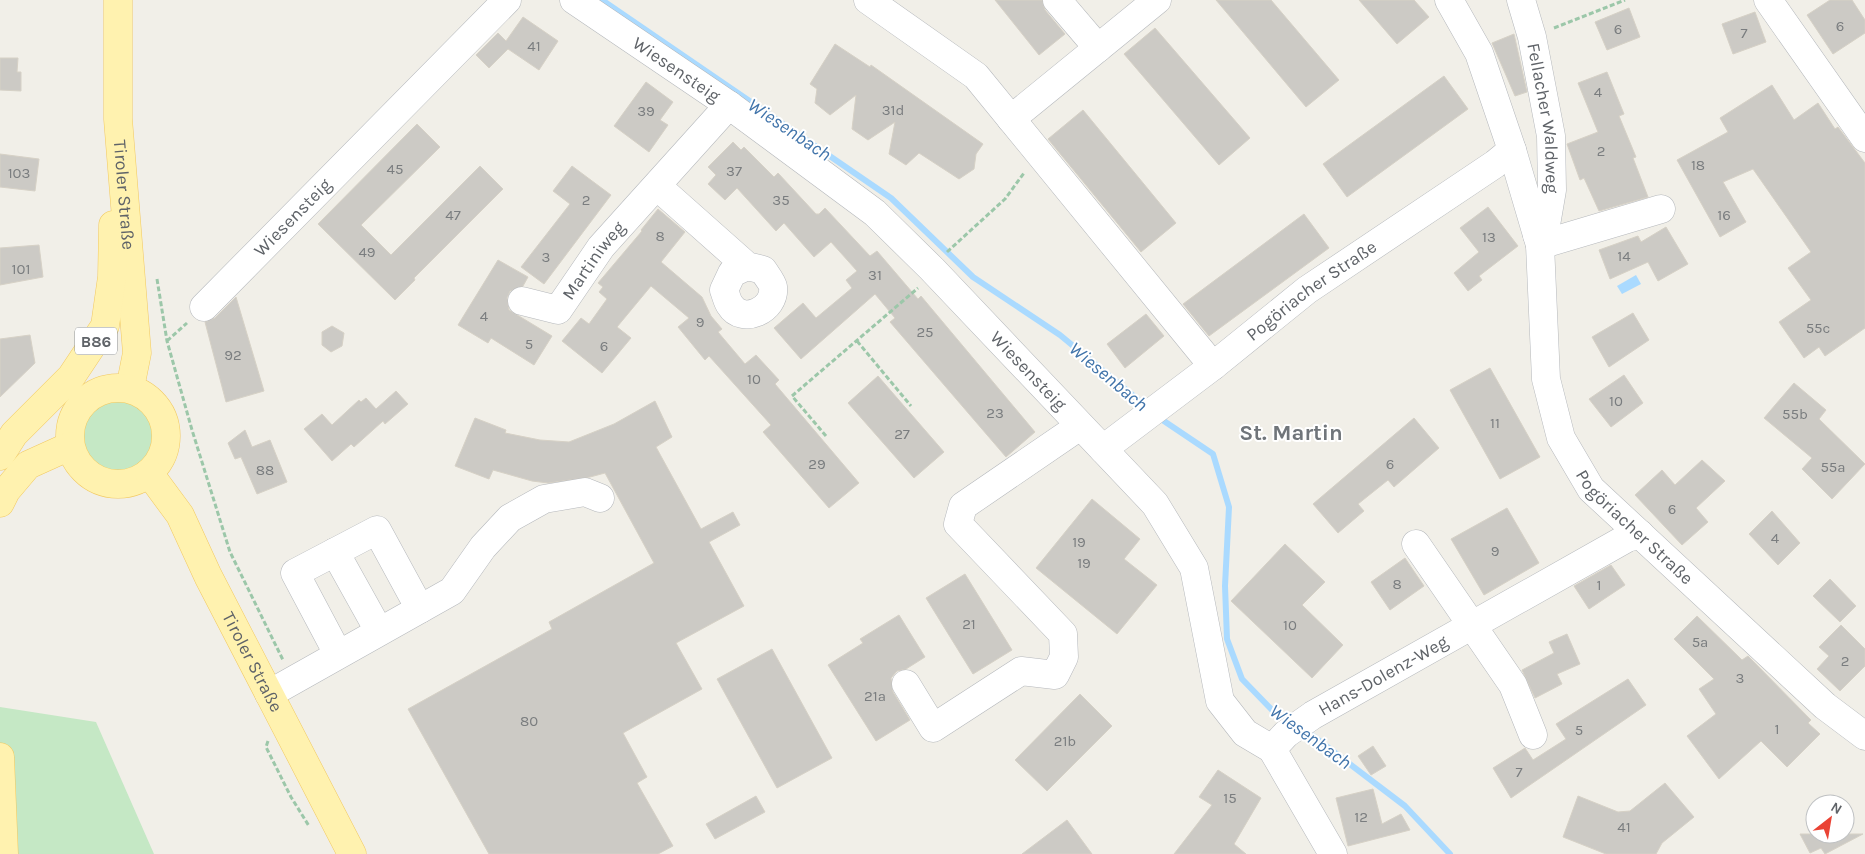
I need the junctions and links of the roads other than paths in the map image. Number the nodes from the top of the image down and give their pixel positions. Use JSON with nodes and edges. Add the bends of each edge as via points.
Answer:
{"nodes":[{"id":1,"x":118,"y":0,"type":"edge"},
{"id":2,"x":507,"y":0,"type":"edge"},
{"id":3,"x":574,"y":0,"type":"edge"},
{"id":4,"x":868,"y":0,"type":"edge"},
{"id":5,"x":1057,"y":0,"type":"edge"},
{"id":6,"x":1157,"y":0,"type":"edge"},
{"id":7,"x":1448,"y":0,"type":"edge"},
{"id":8,"x":1521,"y":0,"type":"edge"},
{"id":9,"x":1768,"y":0,"type":"edge"},
{"id":10,"x":1098,"y":48,"type":"junction"},
{"id":11,"x":729,"y":105,"type":"junction"},
{"id":12,"x":1011,"y":119,"type":"junction"},
{"id":13,"x":1865,"y":138,"type":"edge"},
{"id":14,"x":1512,"y":150,"type":"junction"},
{"id":15,"x":658,"y":187,"type":"junction"},
{"id":16,"x":124,"y":196,"type":"junction"},
{"id":17,"x":1661,"y":209,"type":"dead end"},
{"id":18,"x":1538,"y":240,"type":"junction"},
{"id":19,"x":747,"y":266,"type":"dead end"},
{"id":20,"x":522,"y":301,"type":"dead end"},
{"id":21,"x":204,"y":307,"type":"dead end"},
{"id":22,"x":1214,"y":366,"type":"junction"},
{"id":23,"x":130,"y":388,"type":"junction"},
{"id":24,"x":1080,"y":426,"type":"junction"},
{"id":25,"x":70,"y":446,"type":"junction"},
{"id":26,"x":1103,"y":449,"type":"junction"},
{"id":27,"x":0,"y":456,"type":"edge"},
{"id":28,"x":149,"y":473,"type":"junction"},
{"id":29,"x":600,"y":498,"type":"dead end"},
{"id":30,"x":0,"y":503,"type":"edge"},
{"id":31,"x":1640,"y":534,"type":"junction"},
{"id":32,"x":1416,"y":544,"type":"dead end"},
{"id":33,"x":336,"y":552,"type":"junction"},
{"id":34,"x":420,"y":609,"type":"junction"},
{"id":35,"x":1472,"y":625,"type":"junction"},
{"id":36,"x":379,"y":631,"type":"junction"},
{"id":37,"x":338,"y":654,"type":"junction"},
{"id":38,"x":906,"y":684,"type":"dead end"},
{"id":39,"x":269,"y":694,"type":"junction"},
{"id":40,"x":1533,"y":735,"type":"dead end"},
{"id":41,"x":1865,"y":736,"type":"edge"},
{"id":42,"x":1279,"y":741,"type":"junction"},
{"id":43,"x":0,"y":757,"type":"edge"},
{"id":44,"x":4,"y":854,"type":"edge"},
{"id":45,"x":352,"y":854,"type":"edge"},
{"id":46,"x":1333,"y":854,"type":"edge"}],
"edges":[{"from":1,"to":16,"type":"main road","name":"Tiroler Straße","number":"B86","via":[[118,119]]},
{"from":2,"to":21,"type":"street","name":"Wiesensteig"},
{"from":3,"to":11,"type":"street","name":"Wiesensteig"},
{"from":4,"to":12,"type":"street","via":[[976,76]]},
{"from":5,"to":10,"type":"street"},
{"from":6,"to":10,"type":"street"},
{"from":7,"to":14,"type":"street","name":"Pogöriacher Straße","via":[[1479,53]]},
{"from":8,"to":18,"type":"street","name":"Fellacher Waldweg","via":[[1532,37],[1551,145],[1550,206],[1546,225]]},
{"from":9,"to":13,"type":"street"},
{"from":10,"to":12,"type":"street"},
{"from":11,"to":15,"type":"street","name":"Martiniweg"},
{"from":11,"to":24,"type":"street","name":"Wiesensteig","via":[[875,213]]},
{"from":12,"to":22,"type":"street"},
{"from":14,"to":18,"type":"street","name":"Pogöriacher Straße"},
{"from":14,"to":22,"type":"street","name":"Pogöriacher Straße","via":[[1307,290]]},
{"from":15,"to":19,"type":"street"},
{"from":15,"to":20,"type":"street","name":"Martiniweg","via":[[601,247],[558,310]]},
{"from":16,"to":23,"type":"main road","name":"Tiroler Straße","number":"B86","via":[[138,352]]},
{"from":16,"to":27,"type":"main road","number":"B86","via":[[113,217],[112,277],[105,326],[71,377],[14,434]]},
{"from":17,"to":18,"type":"street"},
{"from":18,"to":31,"type":"street","name":"Pogöriacher Straße","via":[[1546,379],[1562,438],[1591,489]]},
{"from":22,"to":26,"type":"street","name":"Pogöriacher Straße"},
{"from":23,"to":25,"type":"main road","via":[[103,389],[82,403],[69,430]]},
{"from":23,"to":28,"type":"main road","via":[[152,402],[164,421],[165,446]]},
{"from":24,"to":26,"type":"street","name":"Wiesensteig"},
{"from":24,"to":38,"type":"street","via":[[963,506],[958,524],[1063,634],[1064,657],[1055,674],[1021,671],[934,728]]},
{"from":25,"to":28,"type":"main road","via":[[84,471],[99,480],[123,484]]},
{"from":25,"to":30,"type":"main road","via":[[28,466]]},
{"from":26,"to":42,"type":"street","name":"Wiesensteig","via":[[1154,504],[1194,568],[1220,701],[1244,733]]},
{"from":28,"to":39,"type":"main road","name":"Tiroler Straße","via":[[180,515]]},
{"from":29,"to":34,"type":"street","via":[[585,492],[544,499],[510,518],[483,547],[452,591]]},
{"from":31,"to":35,"type":"street","name":"Hans-Dolenz-Weg","via":[[1627,538]]},
{"from":31,"to":41,"type":"street","name":"Pogöriacher Straße","via":[[1825,706]]},
{"from":32,"to":35,"type":"street"},
{"from":33,"to":34,"type":"street","via":[[377,530]]},
{"from":33,"to":36,"type":"street"},
{"from":33,"to":37,"type":"street","via":[[296,574]]},
{"from":34,"to":36,"type":"street"},
{"from":35,"to":40,"type":"street","via":[[1513,685]]},
{"from":35,"to":42,"type":"street","name":"Hans-Dolenz-Weg","via":[[1313,715]]},
{"from":36,"to":37,"type":"street"},
{"from":37,"to":39,"type":"street"},
{"from":39,"to":45,"type":"main road","name":"Tiroler Straße"},
{"from":42,"to":46,"type":"street"},
{"from":43,"to":44,"type":"main road"}]}
